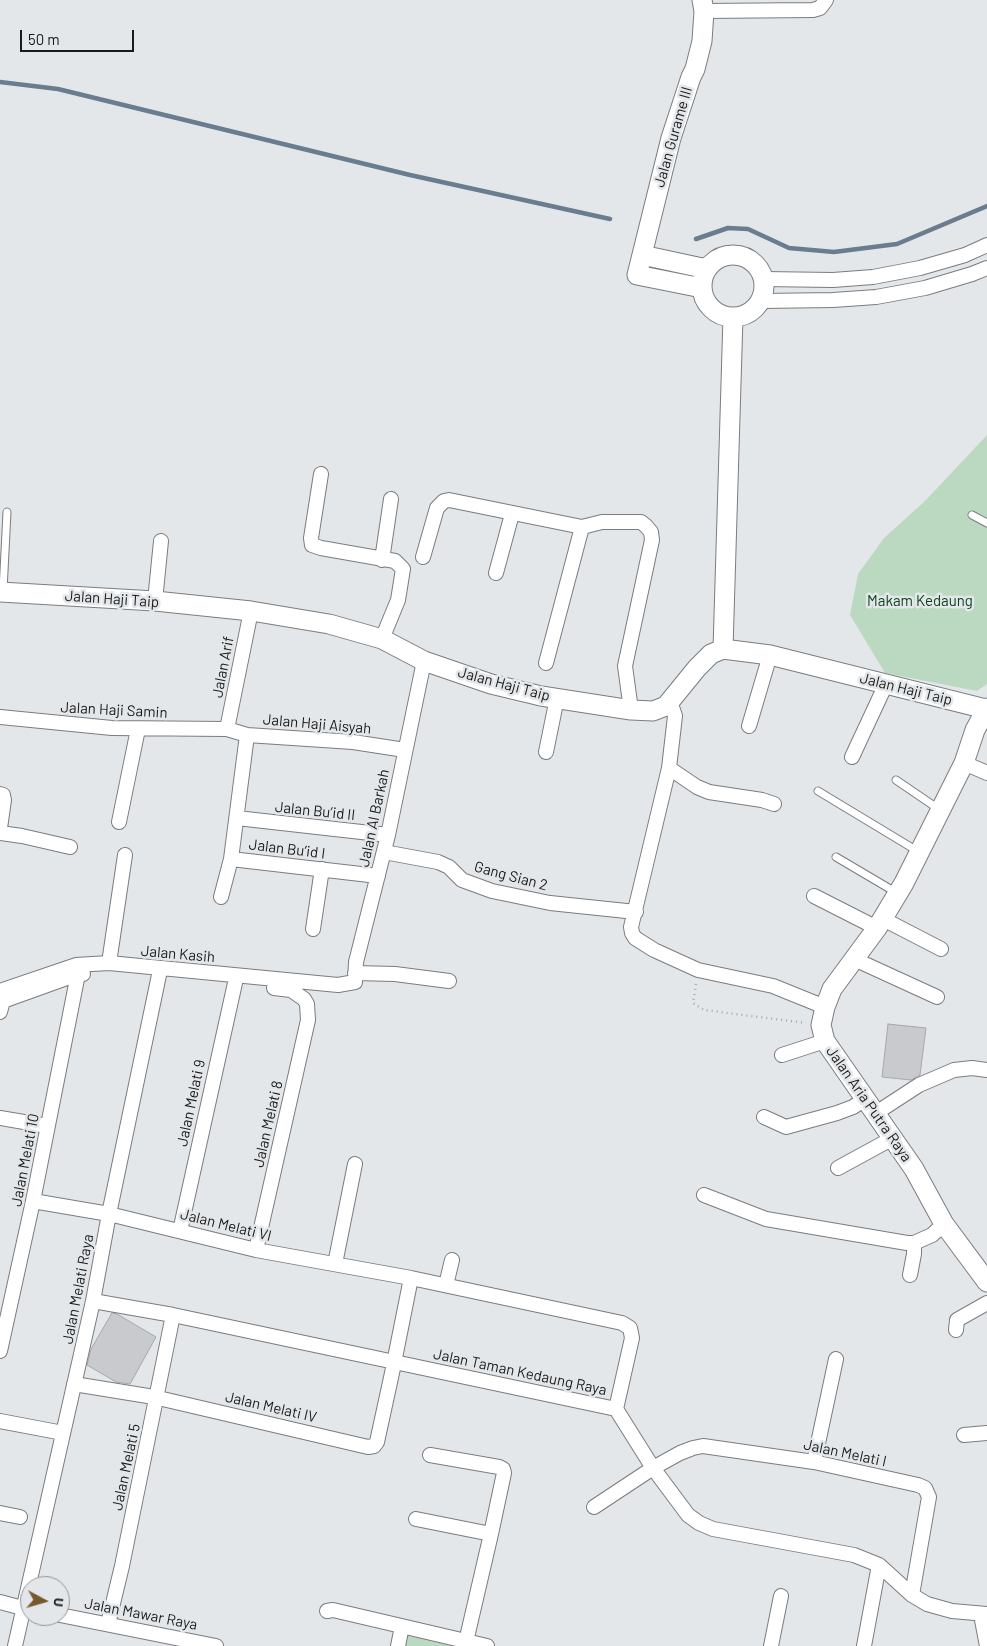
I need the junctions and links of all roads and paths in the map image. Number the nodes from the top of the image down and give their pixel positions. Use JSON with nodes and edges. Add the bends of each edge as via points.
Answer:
{"nodes":[{"id":1,"x":826,"y":0,"type":"edge"},
{"id":2,"x":703,"y":6,"type":"edge"},
{"id":3,"x":987,"y":245,"type":"edge"},
{"id":4,"x":642,"y":254,"type":"junction"},
{"id":5,"x":987,"y":268,"type":"edge"},
{"id":6,"x":707,"y":269,"type":"junction"},
{"id":7,"x":763,"y":280,"type":"junction"},
{"id":8,"x":702,"y":288,"type":"junction"},
{"id":9,"x":761,"y":300,"type":"junction"},
{"id":10,"x":733,"y":317,"type":"junction"},
{"id":11,"x":322,"y":474,"type":"dead end"},
{"id":12,"x":391,"y":499,"type":"dead end"},
{"id":13,"x":7,"y":512,"type":"dead end"},
{"id":14,"x":512,"y":514,"type":"junction"},
{"id":15,"x":972,"y":515,"type":"dead end"},
{"id":16,"x":987,"y":523,"type":"edge"},
{"id":17,"x":582,"y":527,"type":"junction"},
{"id":18,"x":161,"y":541,"type":"dead end"},
{"id":19,"x":423,"y":557,"type":"dead end"},
{"id":20,"x":382,"y":560,"type":"junction"},
{"id":21,"x":496,"y":573,"type":"dead end"},
{"id":22,"x":1,"y":592,"type":"edge"},
{"id":23,"x":155,"y":601,"type":"junction"},
{"id":24,"x":250,"y":611,"type":"junction"},
{"id":25,"x":382,"y":639,"type":"junction"},
{"id":26,"x":723,"y":649,"type":"junction"},
{"id":27,"x":770,"y":655,"type":"junction"},
{"id":28,"x":424,"y":661,"type":"junction"},
{"id":29,"x":546,"y":663,"type":"dead end"},
{"id":30,"x":886,"y":684,"type":"junction"},
{"id":31,"x":556,"y":698,"type":"junction"},
{"id":32,"x":670,"y":701,"type":"junction"},
{"id":33,"x":986,"y":708,"type":"edge"},
{"id":34,"x":631,"y":710,"type":"junction"},
{"id":35,"x":0,"y":717,"type":"edge"},
{"id":36,"x":750,"y":726,"type":"dead end"},
{"id":37,"x":138,"y":729,"type":"junction"},
{"id":38,"x":227,"y":729,"type":"junction"},
{"id":39,"x":247,"y":735,"type":"junction"},
{"id":40,"x":405,"y":750,"type":"junction"},
{"id":41,"x":546,"y":752,"type":"dead end"},
{"id":42,"x":852,"y":757,"type":"dead end"},
{"id":43,"x":964,"y":763,"type":"junction"},
{"id":44,"x":669,"y":768,"type":"junction"},
{"id":45,"x":987,"y":773,"type":"edge"},
{"id":46,"x":896,"y":780,"type":"dead end"},
{"id":47,"x":818,"y":791,"type":"dead end"},
{"id":48,"x":0,"y":794,"type":"edge"},
{"id":49,"x":774,"y":804,"type":"dead end"},
{"id":50,"x":940,"y":811,"type":"junction"},
{"id":51,"x":237,"y":818,"type":"junction"},
{"id":52,"x":118,"y":822,"type":"dead end"},
{"id":53,"x":0,"y":828,"type":"edge"},
{"id":54,"x":0,"y":833,"type":"edge"},
{"id":55,"x":388,"y":835,"type":"junction"},
{"id":56,"x":70,"y":847,"type":"dead end"},
{"id":57,"x":384,"y":852,"type":"junction"},
{"id":58,"x":919,"y":852,"type":"junction"},
{"id":59,"x":125,"y":855,"type":"dead end"},
{"id":60,"x":836,"y":857,"type":"dead end"},
{"id":61,"x":231,"y":859,"type":"junction"},
{"id":62,"x":322,"y":870,"type":"junction"},
{"id":63,"x":378,"y":876,"type":"junction"},
{"id":64,"x":898,"y":894,"type":"junction"},
{"id":65,"x":814,"y":896,"type":"dead end"},
{"id":66,"x":220,"y":897,"type":"dead end"},
{"id":67,"x":636,"y":912,"type":"junction"},
{"id":68,"x":880,"y":924,"type":"junction"},
{"id":69,"x":313,"y":928,"type":"dead end"},
{"id":70,"x":941,"y":949,"type":"dead end"},
{"id":71,"x":854,"y":960,"type":"junction"},
{"id":72,"x":110,"y":964,"type":"junction"},
{"id":73,"x":698,"y":970,"type":"junction"},
{"id":74,"x":78,"y":974,"type":"junction"},
{"id":75,"x":159,"y":975,"type":"junction"},
{"id":76,"x":355,"y":977,"type":"junction"},
{"id":77,"x":449,"y":981,"type":"dead end"},
{"id":78,"x":235,"y":983,"type":"junction"},
{"id":79,"x":1,"y":989,"type":"edge"},
{"id":80,"x":937,"y":997,"type":"dead end"},
{"id":81,"x":825,"y":1007,"type":"junction"},
{"id":82,"x":0,"y":1012,"type":"edge"},
{"id":83,"x":823,"y":1033,"type":"junction"},
{"id":84,"x":782,"y":1055,"type":"dead end"},
{"id":85,"x":987,"y":1070,"type":"edge"},
{"id":86,"x":871,"y":1106,"type":"junction"},
{"id":87,"x":764,"y":1116,"type":"dead end"},
{"id":88,"x":0,"y":1118,"type":"edge"},
{"id":89,"x":48,"y":1126,"type":"junction"},
{"id":90,"x":893,"y":1138,"type":"junction"},
{"id":91,"x":355,"y":1164,"type":"dead end"},
{"id":92,"x":838,"y":1168,"type":"dead end"},
{"id":93,"x":704,"y":1195,"type":"dead end"},
{"id":94,"x":34,"y":1201,"type":"junction"},
{"id":95,"x":109,"y":1214,"type":"junction"},
{"id":96,"x":944,"y":1224,"type":"junction"},
{"id":97,"x":180,"y":1231,"type":"junction"},
{"id":98,"x":914,"y":1243,"type":"junction"},
{"id":99,"x":256,"y":1250,"type":"junction"},
{"id":100,"x":452,"y":1260,"type":"dead end"},
{"id":101,"x":335,"y":1264,"type":"junction"},
{"id":102,"x":910,"y":1275,"type":"dead end"},
{"id":103,"x":411,"y":1278,"type":"junction"},
{"id":104,"x":987,"y":1282,"type":"edge"},
{"id":105,"x":446,"y":1285,"type":"junction"},
{"id":106,"x":94,"y":1302,"type":"junction"},
{"id":107,"x":987,"y":1302,"type":"edge"},
{"id":108,"x":173,"y":1315,"type":"junction"},
{"id":109,"x":956,"y":1330,"type":"dead end"},
{"id":110,"x":0,"y":1351,"type":"edge"},
{"id":111,"x":836,"y":1359,"type":"dead end"},
{"id":112,"x":395,"y":1361,"type":"junction"},
{"id":113,"x":74,"y":1384,"type":"junction"},
{"id":114,"x":158,"y":1398,"type":"junction"},
{"id":115,"x":616,"y":1409,"type":"junction"},
{"id":116,"x":0,"y":1421,"type":"edge"},
{"id":117,"x":63,"y":1433,"type":"junction"},
{"id":118,"x":987,"y":1433,"type":"edge"},
{"id":119,"x":964,"y":1435,"type":"dead end"},
{"id":120,"x":430,"y":1455,"type":"dead end"},
{"id":121,"x":814,"y":1462,"type":"junction"},
{"id":122,"x":653,"y":1468,"type":"junction"},
{"id":123,"x":594,"y":1507,"type":"dead end"},
{"id":124,"x":0,"y":1513,"type":"edge"},
{"id":125,"x":20,"y":1517,"type":"dead end"},
{"id":126,"x":416,"y":1519,"type":"dead end"},
{"id":127,"x":492,"y":1534,"type":"junction"},
{"id":128,"x":879,"y":1565,"type":"junction"},
{"id":129,"x":33,"y":1576,"type":"edge"},
{"id":130,"x":912,"y":1595,"type":"junction"},
{"id":131,"x":781,"y":1596,"type":"dead end"},
{"id":132,"x":0,"y":1602,"type":"edge"},
{"id":133,"x":20,"y":1607,"type":"edge"},
{"id":134,"x":327,"y":1610,"type":"dead end"},
{"id":135,"x":984,"y":1615,"type":"edge"},
{"id":136,"x":70,"y":1617,"type":"edge"},
{"id":137,"x":108,"y":1624,"type":"junction"},
{"id":138,"x":21,"y":1626,"type":"edge"},
{"id":139,"x":402,"y":1626,"type":"junction"},
{"id":140,"x":465,"y":1644,"type":"edge"},
{"id":141,"x":15,"y":1646,"type":"edge"},
{"id":142,"x":216,"y":1646,"type":"edge"},
{"id":143,"x":398,"y":1646,"type":"edge"},
{"id":144,"x":487,"y":1646,"type":"edge"},
{"id":145,"x":772,"y":1646,"type":"edge"},
{"id":146,"x":864,"y":1646,"type":"edge"},
{"id":147,"x":987,"y":1646,"type":"edge"}],
"edges":[{"from":1,"to":2,"type":"street","via":[[820,8],[813,10]]},
{"from":2,"to":4,"type":"street","name":"Jalan Gurame III","via":[[702,41],[696,69],[687,86],[671,138]]},
{"from":3,"to":7,"type":"street","via":[[920,268],[873,277]]},
{"from":4,"to":6,"type":"street"},
{"from":4,"to":8,"type":"street","name":"Jalan Gurame III","via":[[637,275]]},
{"from":5,"to":9,"type":"street","via":[[925,288],[876,297]]},
{"from":6,"to":7,"type":"street","via":[[714,261],[734,255],[753,262]]},
{"from":6,"to":8,"type":"street"},
{"from":7,"to":9,"type":"street"},
{"from":8,"to":10,"type":"street","via":[[704,297],[715,312]]},
{"from":9,"to":10,"type":"street","via":[[749,313]]},
{"from":10,"to":26,"type":"street"},
{"from":11,"to":20,"type":"street","via":[[312,545]]},
{"from":12,"to":20,"type":"street"},
{"from":13,"to":22,"type":"lane"},
{"from":14,"to":17,"type":"street"},
{"from":14,"to":19,"type":"street","via":[[453,499],[444,501],[437,508]]},
{"from":14,"to":21,"type":"street"},
{"from":15,"to":16,"type":"lane"},
{"from":17,"to":29,"type":"street"},
{"from":17,"to":34,"type":"street","via":[[602,522],[641,522],[651,532],[652,540],[625,666]]},
{"from":18,"to":23,"type":"street"},
{"from":20,"to":25,"type":"street","via":[[398,563],[403,571],[398,600]]},
{"from":22,"to":23,"type":"street","name":"Jalan Haji Taip"},
{"from":23,"to":24,"type":"street","name":"Jalan Haji Taip"},
{"from":24,"to":25,"type":"street","name":"Jalan Haji Taip","via":[[329,624]]},
{"from":24,"to":38,"type":"street","name":"Jalan Arif"},
{"from":25,"to":28,"type":"street","name":"Jalan Haji Taip"},
{"from":26,"to":27,"type":"street","name":"Jalan Haji Taip"},
{"from":26,"to":32,"type":"street","name":"Jalan Haji Taip","via":[[711,654]]},
{"from":27,"to":30,"type":"street","name":"Jalan Haji Taip"},
{"from":27,"to":36,"type":"street"},
{"from":28,"to":31,"type":"street","name":"Jalan Haji Taip","via":[[491,684]]},
{"from":28,"to":40,"type":"street","name":"Jalan Al Barkah"},
{"from":30,"to":33,"type":"street","name":"Jalan Haji Taip"},
{"from":30,"to":42,"type":"street"},
{"from":31,"to":34,"type":"street","name":"Jalan Haji Taip"},
{"from":31,"to":41,"type":"street"},
{"from":32,"to":34,"type":"street","name":"Jalan Haji Taip","via":[[653,711]]},
{"from":32,"to":44,"type":"street","via":[[675,716]]},
{"from":33,"to":43,"type":"street"},
{"from":35,"to":37,"type":"street","name":"Jalan Haji Samin"},
{"from":37,"to":38,"type":"street","name":"Jalan Haji Samin"},
{"from":37,"to":52,"type":"street"},
{"from":38,"to":39,"type":"street","name":"Jalan Haji Aisyah"},
{"from":39,"to":40,"type":"street","name":"Jalan Haji Aisyah","via":[[353,742]]},
{"from":39,"to":51,"type":"street"},
{"from":40,"to":55,"type":"street","name":"Jalan Al Barkah"},
{"from":43,"to":45,"type":"street"},
{"from":43,"to":50,"type":"street"},
{"from":44,"to":49,"type":"street","via":[[709,792]]},
{"from":44,"to":67,"type":"street"},
{"from":46,"to":50,"type":"lane"},
{"from":47,"to":58,"type":"lane"},
{"from":48,"to":53,"type":"street","via":[[4,800]]},
{"from":50,"to":58,"type":"street"},
{"from":51,"to":55,"type":"street","name":"Jalan Bu’id II"},
{"from":51,"to":61,"type":"street"},
{"from":54,"to":56,"type":"street"},
{"from":55,"to":57,"type":"street","name":"Jalan Al Barkah"},
{"from":57,"to":63,"type":"street","name":"Jalan Al Barkah"},
{"from":57,"to":67,"type":"street","name":"Gang Sian 2","via":[[438,862],[449,867],[462,880],[492,891],[550,903]]},
{"from":58,"to":64,"type":"street"},
{"from":59,"to":72,"type":"street"},
{"from":60,"to":64,"type":"lane"},
{"from":61,"to":62,"type":"street","name":"Jalan Bu’id I"},
{"from":61,"to":66,"type":"street","name":"Jalan Bu’id I"},
{"from":62,"to":63,"type":"street","name":"Jalan Bu’id I"},
{"from":62,"to":69,"type":"street"},
{"from":63,"to":76,"type":"street","name":"Jalan Al Barkah"},
{"from":64,"to":68,"type":"street"},
{"from":65,"to":68,"type":"street"},
{"from":67,"to":73,"type":"street","via":[[632,927],[635,938]]},
{"from":68,"to":70,"type":"street"},
{"from":68,"to":71,"type":"street"},
{"from":71,"to":80,"type":"street"},
{"from":71,"to":81,"type":"street","via":[[832,989]]},
{"from":72,"to":76,"type":"street","name":"Jalan Kasih","via":[[338,985]]},
{"from":72,"to":79,"type":"street","name":"Jalan Kasih","via":[[76,964]]},
{"from":73,"to":81,"type":"street","via":[[773,986]]},
{"from":73,"to":83,"type":"path","via":[[693,1003],[704,1010]]},
{"from":74,"to":75,"type":"street"},
{"from":74,"to":82,"type":"street","via":[[3,1001]]},
{"from":74,"to":89,"type":"street","name":"Jalan Melati 10"},
{"from":75,"to":78,"type":"street"},
{"from":75,"to":95,"type":"street","name":"Jalan Melati Raya"},
{"from":76,"to":77,"type":"street","name":"Jalan Kasih","via":[[395,974]]},
{"from":78,"to":97,"type":"street","name":"Jalan Melati 9"},
{"from":78,"to":99,"type":"street","name":"Jalan Melati 8","via":[[291,990],[307,1004],[308,1020]]},
{"from":81,"to":83,"type":"street"},
{"from":83,"to":84,"type":"street"},
{"from":83,"to":86,"type":"street","name":"Jalan Aria Putra Raya"},
{"from":85,"to":86,"type":"street","via":[[954,1070]]},
{"from":86,"to":87,"type":"street","via":[[786,1128]]},
{"from":86,"to":90,"type":"street","name":"Jalan Aria Putra Raya"},
{"from":88,"to":89,"type":"street"},
{"from":89,"to":94,"type":"street","name":"Jalan Melati 10"},
{"from":90,"to":92,"type":"street"},
{"from":90,"to":96,"type":"street","name":"Jalan Aria Putra Raya","via":[[914,1168]]},
{"from":91,"to":101,"type":"street"},
{"from":93,"to":98,"type":"street","via":[[766,1219]]},
{"from":94,"to":95,"type":"street","name":"Jalan Melati VI"},
{"from":94,"to":110,"type":"street","name":"Jalan Melati 10"},
{"from":95,"to":97,"type":"street","name":"Jalan Melati VI"},
{"from":95,"to":106,"type":"street","name":"Jalan Melati Raya"},
{"from":96,"to":98,"type":"street"},
{"from":96,"to":104,"type":"street","name":"Jalan Aria Putra Raya"},
{"from":97,"to":99,"type":"street","name":"Jalan Melati VI"},
{"from":98,"to":102,"type":"street"},
{"from":99,"to":101,"type":"street","name":"Jalan Melati VI"},
{"from":100,"to":105,"type":"street"},
{"from":101,"to":103,"type":"street","name":"Jalan Melati VI"},
{"from":103,"to":105,"type":"street","name":"Jalan Melati VI"},
{"from":103,"to":112,"type":"street"},
{"from":105,"to":115,"type":"street","name":"Jalan Melati VI","via":[[622,1323],[630,1328],[632,1338]]},
{"from":106,"to":108,"type":"street","name":"Jalan Taman Kedaung Raya"},
{"from":106,"to":113,"type":"street","name":"Jalan Melati Raya"},
{"from":107,"to":109,"type":"street","via":[[957,1320]]},
{"from":108,"to":112,"type":"street","name":"Jalan Taman Kedaung Raya"},
{"from":108,"to":114,"type":"street","name":"Jalan Melati 5"},
{"from":111,"to":121,"type":"street"},
{"from":112,"to":114,"type":"street","name":"Jalan Melati IV","via":[[377,1442],[368,1447]]},
{"from":112,"to":115,"type":"street","name":"Jalan Taman Kedaung Raya"},
{"from":113,"to":114,"type":"street","name":"Jalan Melati IV"},
{"from":113,"to":117,"type":"street","name":"Jalan Melati Raya"},
{"from":114,"to":137,"type":"street","name":"Jalan Melati 5"},
{"from":115,"to":122,"type":"street","name":"Jalan Taman Kedaung Raya"},
{"from":116,"to":117,"type":"street"},
{"from":117,"to":129,"type":"street","name":"Jalan Melati Raya"},
{"from":118,"to":119,"type":"street"},
{"from":120,"to":127,"type":"street","via":[[503,1469]]},
{"from":121,"to":122,"type":"street","name":"Jalan Melati I","via":[[703,1446],[680,1453]]},
{"from":121,"to":130,"type":"street","name":"Jalan Melati I","via":[[925,1488],[929,1497]]},
{"from":122,"to":123,"type":"street","name":"Jalan Melati I"},
{"from":122,"to":128,"type":"street","name":"Jalan Taman Kedaung Raya","via":[[688,1516],[699,1524],[854,1555]]},
{"from":124,"to":125,"type":"street"},
{"from":126,"to":127,"type":"street"},
{"from":127,"to":140,"type":"street"},
{"from":128,"to":130,"type":"street","name":"Jalan Taman Kedaung Raya"},
{"from":128,"to":146,"type":"street"},
{"from":130,"to":135,"type":"street","name":"Jalan Taman Kedaung Raya","via":[[927,1604],[952,1611]]},
{"from":131,"to":145,"type":"street"},
{"from":132,"to":133,"type":"street"},
{"from":134,"to":139,"type":"street"},
{"from":135,"to":147,"type":"street"},
{"from":136,"to":137,"type":"street","name":"Jalan Mawar Raya"},
{"from":137,"to":142,"type":"street","name":"Jalan Mawar Raya"},
{"from":138,"to":141,"type":"street","name":"Jalan Melati Raya"},
{"from":139,"to":140,"type":"street"},
{"from":139,"to":143,"type":"street"},
{"from":140,"to":144,"type":"street"}]}
